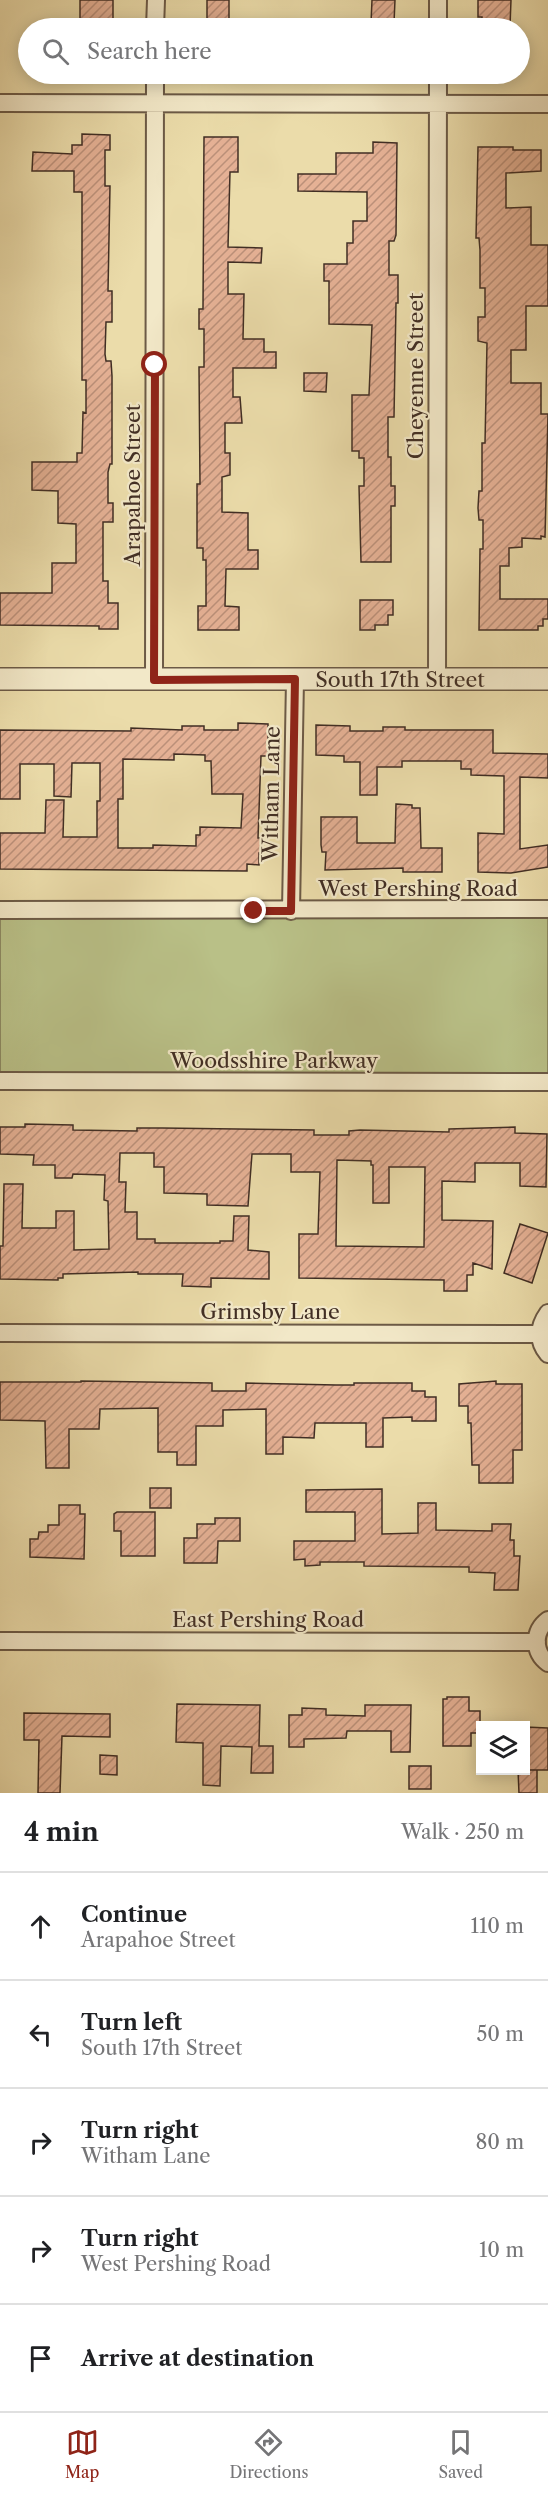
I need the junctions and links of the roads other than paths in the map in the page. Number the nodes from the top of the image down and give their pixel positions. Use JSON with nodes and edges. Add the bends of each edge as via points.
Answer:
{"nodes":[{"id":1,"x":156,"y":0,"type":"edge"},
{"id":2,"x":438,"y":0,"type":"edge"},
{"id":3,"x":156,"y":18,"type":"edge"},
{"id":4,"x":438,"y":18,"type":"edge"},
{"id":5,"x":155,"y":84,"type":"edge"},
{"id":6,"x":438,"y":84,"type":"edge"},
{"id":7,"x":0,"y":103,"type":"edge"},
{"id":8,"x":155,"y":104,"type":"junction"},
{"id":9,"x":438,"y":104,"type":"junction"},
{"id":10,"x":548,"y":105,"type":"edge"},
{"id":11,"x":0,"y":679,"type":"edge"},
{"id":12,"x":295,"y":679,"type":"junction"},
{"id":13,"x":437,"y":679,"type":"junction"},
{"id":14,"x":548,"y":679,"type":"edge"},
{"id":15,"x":154,"y":680,"type":"junction"},
{"id":16,"x":548,"y":909,"type":"edge"},
{"id":17,"x":0,"y":910,"type":"edge"},
{"id":18,"x":291,"y":911,"type":"junction"},
{"id":19,"x":0,"y":1081,"type":"edge"},
{"id":20,"x":548,"y":1082,"type":"edge"},
{"id":21,"x":548,"y":1313,"type":"edge"},
{"id":22,"x":0,"y":1334,"type":"edge"},
{"id":23,"x":539,"y":1334,"type":"junction"},
{"id":24,"x":548,"y":1354,"type":"edge"},
{"id":25,"x":548,"y":1620,"type":"edge"},
{"id":26,"x":0,"y":1641,"type":"edge"},
{"id":27,"x":537,"y":1642,"type":"junction"},
{"id":28,"x":548,"y":1663,"type":"edge"}],
"edges":[{"from":1,"to":3,"type":"street"},
{"from":2,"to":4,"type":"street"},
{"from":5,"to":8,"type":"street","name":"Arapahoe Street"},
{"from":6,"to":9,"type":"street","name":"Cheyenne Street"},
{"from":7,"to":8,"type":"street"},
{"from":8,"to":9,"type":"street"},
{"from":8,"to":15,"type":"street","name":"Arapahoe Street"},
{"from":9,"to":10,"type":"street"},
{"from":9,"to":13,"type":"street","name":"Cheyenne Street"},
{"from":11,"to":15,"type":"street","name":"South 17th Street"},
{"from":12,"to":13,"type":"street","name":"South 17th Street"},
{"from":12,"to":15,"type":"street","name":"South 17th Street"},
{"from":12,"to":18,"type":"street","name":"Witham Lane"},
{"from":13,"to":14,"type":"street","name":"South 17th Street"},
{"from":16,"to":18,"type":"street","name":"West Pershing Road"},
{"from":17,"to":18,"type":"street","name":"West Pershing Road"},
{"from":19,"to":20,"type":"street","name":"Woodsshire Parkway"},
{"from":21,"to":23,"type":"street"},
{"from":22,"to":23,"type":"street","name":"Grimsby Lane"},
{"from":23,"to":24,"type":"street"},
{"from":25,"to":27,"type":"street","via":[[540,1628]]},
{"from":26,"to":27,"type":"street","name":"East Pershing Road"},
{"from":27,"to":28,"type":"street","via":[[540,1655]]}]}
